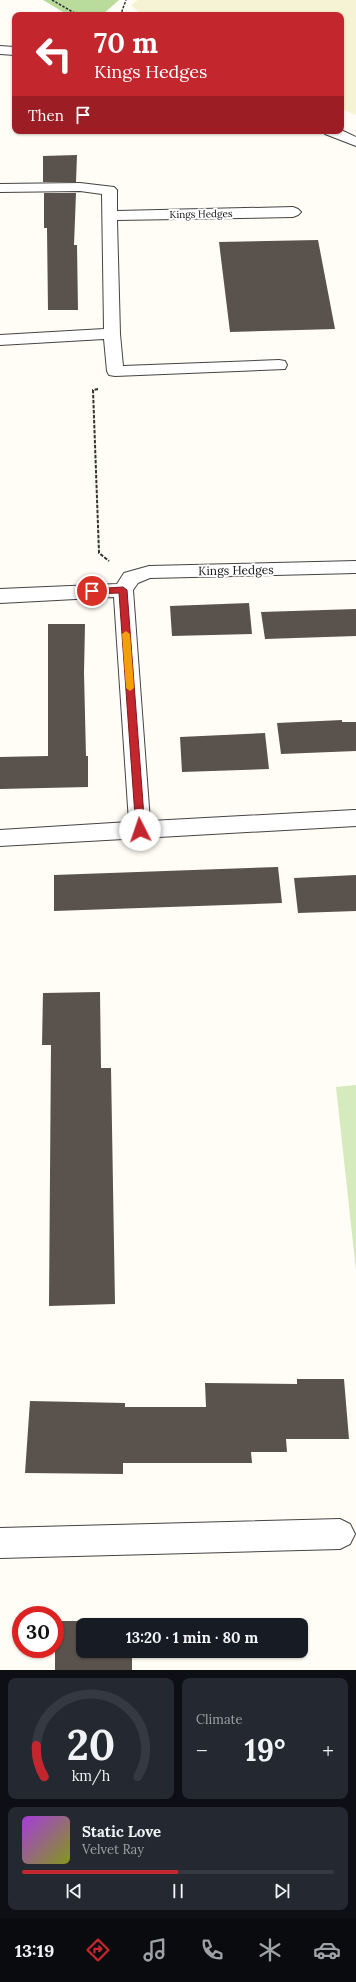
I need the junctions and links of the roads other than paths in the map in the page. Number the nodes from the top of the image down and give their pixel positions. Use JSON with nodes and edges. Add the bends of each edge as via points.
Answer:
{"nodes":[{"id":1,"x":0,"y":50,"type":"edge"},
{"id":2,"x":12,"y":51,"type":"edge"},
{"id":3,"x":337,"y":134,"type":"edge"},
{"id":4,"x":356,"y":142,"type":"edge"},
{"id":5,"x":0,"y":188,"type":"edge"},
{"id":6,"x":293,"y":212,"type":"dead end"},
{"id":7,"x":110,"y":216,"type":"junction"},
{"id":8,"x":112,"y":334,"type":"junction"},
{"id":9,"x":0,"y":340,"type":"edge"},
{"id":10,"x":279,"y":365,"type":"dead end"},
{"id":11,"x":356,"y":567,"type":"edge"},
{"id":12,"x":127,"y":584,"type":"junction"},
{"id":13,"x":0,"y":596,"type":"edge"},
{"id":14,"x":354,"y":818,"type":"dead end"},
{"id":15,"x":140,"y":830,"type":"junction"},
{"id":16,"x":0,"y":838,"type":"edge"},
{"id":17,"x":340,"y":1534,"type":"dead end"},
{"id":18,"x":0,"y":1543,"type":"edge"}],
"edges":[{"from":1,"to":2,"type":"street"},
{"from":3,"to":4,"type":"street"},
{"from":5,"to":7,"type":"street","via":[[80,187],[109,190]]},
{"from":6,"to":7,"type":"street","name":"Kings Hedges"},
{"from":7,"to":8,"type":"street"},
{"from":8,"to":9,"type":"street"},
{"from":8,"to":10,"type":"street","via":[[115,371]]},
{"from":11,"to":12,"type":"street","name":"Kings Hedges","via":[[149,572]]},
{"from":12,"to":13,"type":"street","name":"Kings Hedges"},
{"from":12,"to":15,"type":"street"},
{"from":14,"to":15,"type":"street"},
{"from":15,"to":16,"type":"street"},
{"from":17,"to":18,"type":"street"}]}
